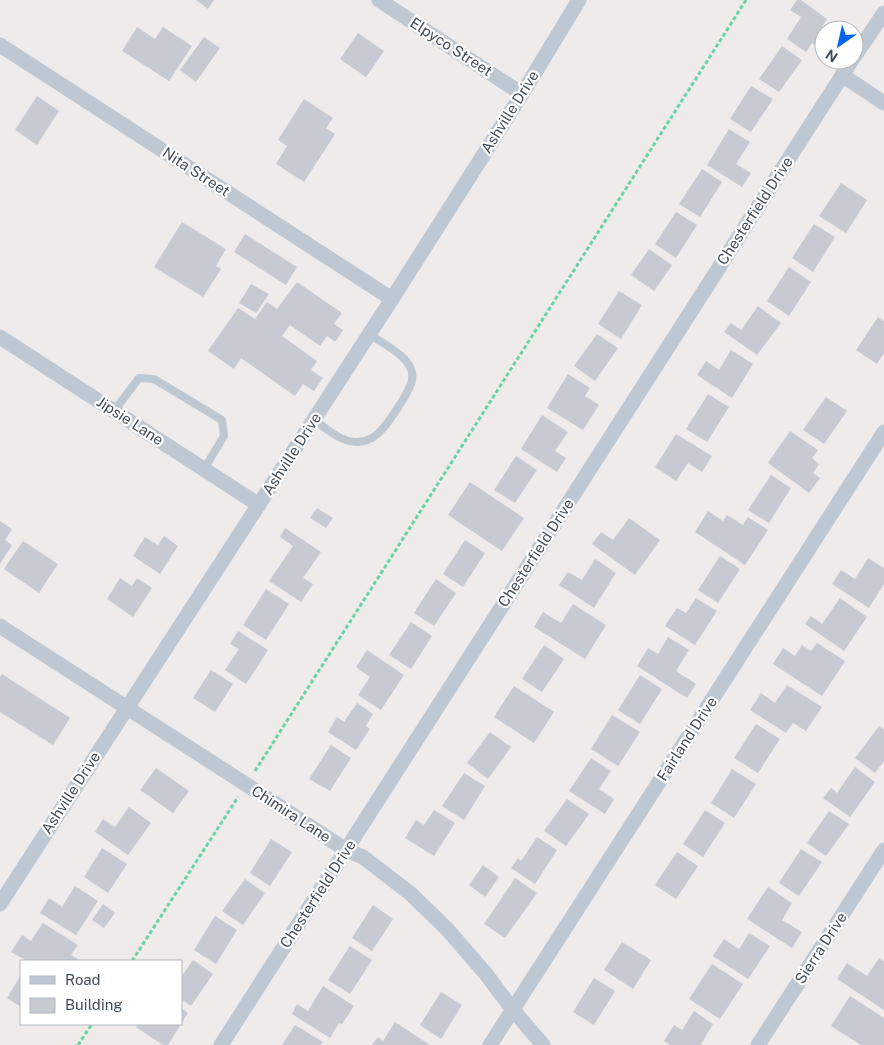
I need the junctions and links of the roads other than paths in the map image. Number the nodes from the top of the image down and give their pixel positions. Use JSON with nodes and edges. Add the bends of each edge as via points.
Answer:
{"nodes":[{"id":1,"x":379,"y":0,"type":"edge"},
{"id":2,"x":579,"y":0,"type":"edge"},
{"id":3,"x":884,"y":12,"type":"edge"},
{"id":4,"x":864,"y":42,"type":"edge"},
{"id":5,"x":0,"y":45,"type":"edge"},
{"id":6,"x":845,"y":70,"type":"edge"},
{"id":7,"x":842,"y":75,"type":"junction"},
{"id":8,"x":522,"y":94,"type":"junction"},
{"id":9,"x":884,"y":103,"type":"edge"},
{"id":10,"x":392,"y":299,"type":"junction"},
{"id":11,"x":369,"y":334,"type":"junction"},
{"id":12,"x":0,"y":337,"type":"edge"},
{"id":13,"x":114,"y":411,"type":"junction"},
{"id":14,"x":314,"y":420,"type":"junction"},
{"id":15,"x":884,"y":432,"type":"edge"},
{"id":16,"x":204,"y":469,"type":"junction"},
{"id":17,"x":259,"y":505,"type":"junction"},
{"id":18,"x":0,"y":626,"type":"edge"},
{"id":19,"x":126,"y":708,"type":"junction"},
{"id":20,"x":346,"y":850,"type":"junction"},
{"id":21,"x":884,"y":850,"type":"edge"},
{"id":22,"x":0,"y":904,"type":"edge"},
{"id":23,"x":513,"y":1010,"type":"junction"},
{"id":24,"x":221,"y":1045,"type":"edge"},
{"id":25,"x":490,"y":1045,"type":"edge"},
{"id":26,"x":543,"y":1045,"type":"edge"},
{"id":27,"x":758,"y":1045,"type":"edge"}],
"edges":[{"from":1,"to":8,"type":"street","name":"Elpyco Street"},
{"from":2,"to":8,"type":"street","name":"Ashville Drive"},
{"from":3,"to":4,"type":"street","name":"Chesterfield Drive"},
{"from":5,"to":10,"type":"street","name":"Nita Street"},
{"from":6,"to":7,"type":"street","name":"Chesterfield Drive"},
{"from":7,"to":9,"type":"street"},
{"from":7,"to":20,"type":"street","name":"Chesterfield Drive"},
{"from":8,"to":10,"type":"street","name":"Ashville Drive"},
{"from":10,"to":11,"type":"street","name":"Ashville Drive"},
{"from":11,"to":14,"type":"street","name":"Ashville Drive"},
{"from":11,"to":14,"type":"lane","via":[[406,361],[412,378],[409,389],[385,426],[368,441],[344,439]]},
{"from":12,"to":13,"type":"street","name":"Jipsie Lane"},
{"from":13,"to":16,"type":"street","name":"Jipsie Lane"},
{"from":13,"to":16,"type":"lane","via":[[139,378],[154,379],[222,420],[224,436]]},
{"from":14,"to":17,"type":"street","name":"Ashville Drive"},
{"from":15,"to":23,"type":"street","name":"Fairland Drive"},
{"from":16,"to":17,"type":"street","name":"Jipsie Lane"},
{"from":17,"to":19,"type":"street","name":"Ashville Drive"},
{"from":18,"to":19,"type":"street","name":"Chimira Lane"},
{"from":19,"to":20,"type":"street","name":"Chimira Lane"},
{"from":19,"to":22,"type":"street","name":"Ashville Drive"},
{"from":20,"to":23,"type":"street","name":"Chimira Lane","via":[[363,857],[417,900],[447,929]]},
{"from":20,"to":24,"type":"street","name":"Chesterfield Drive"},
{"from":21,"to":27,"type":"street","name":"Sierra Drive"},
{"from":23,"to":25,"type":"street","name":"Fairland Drive"},
{"from":23,"to":26,"type":"street","name":"Chimira Lane"}]}
